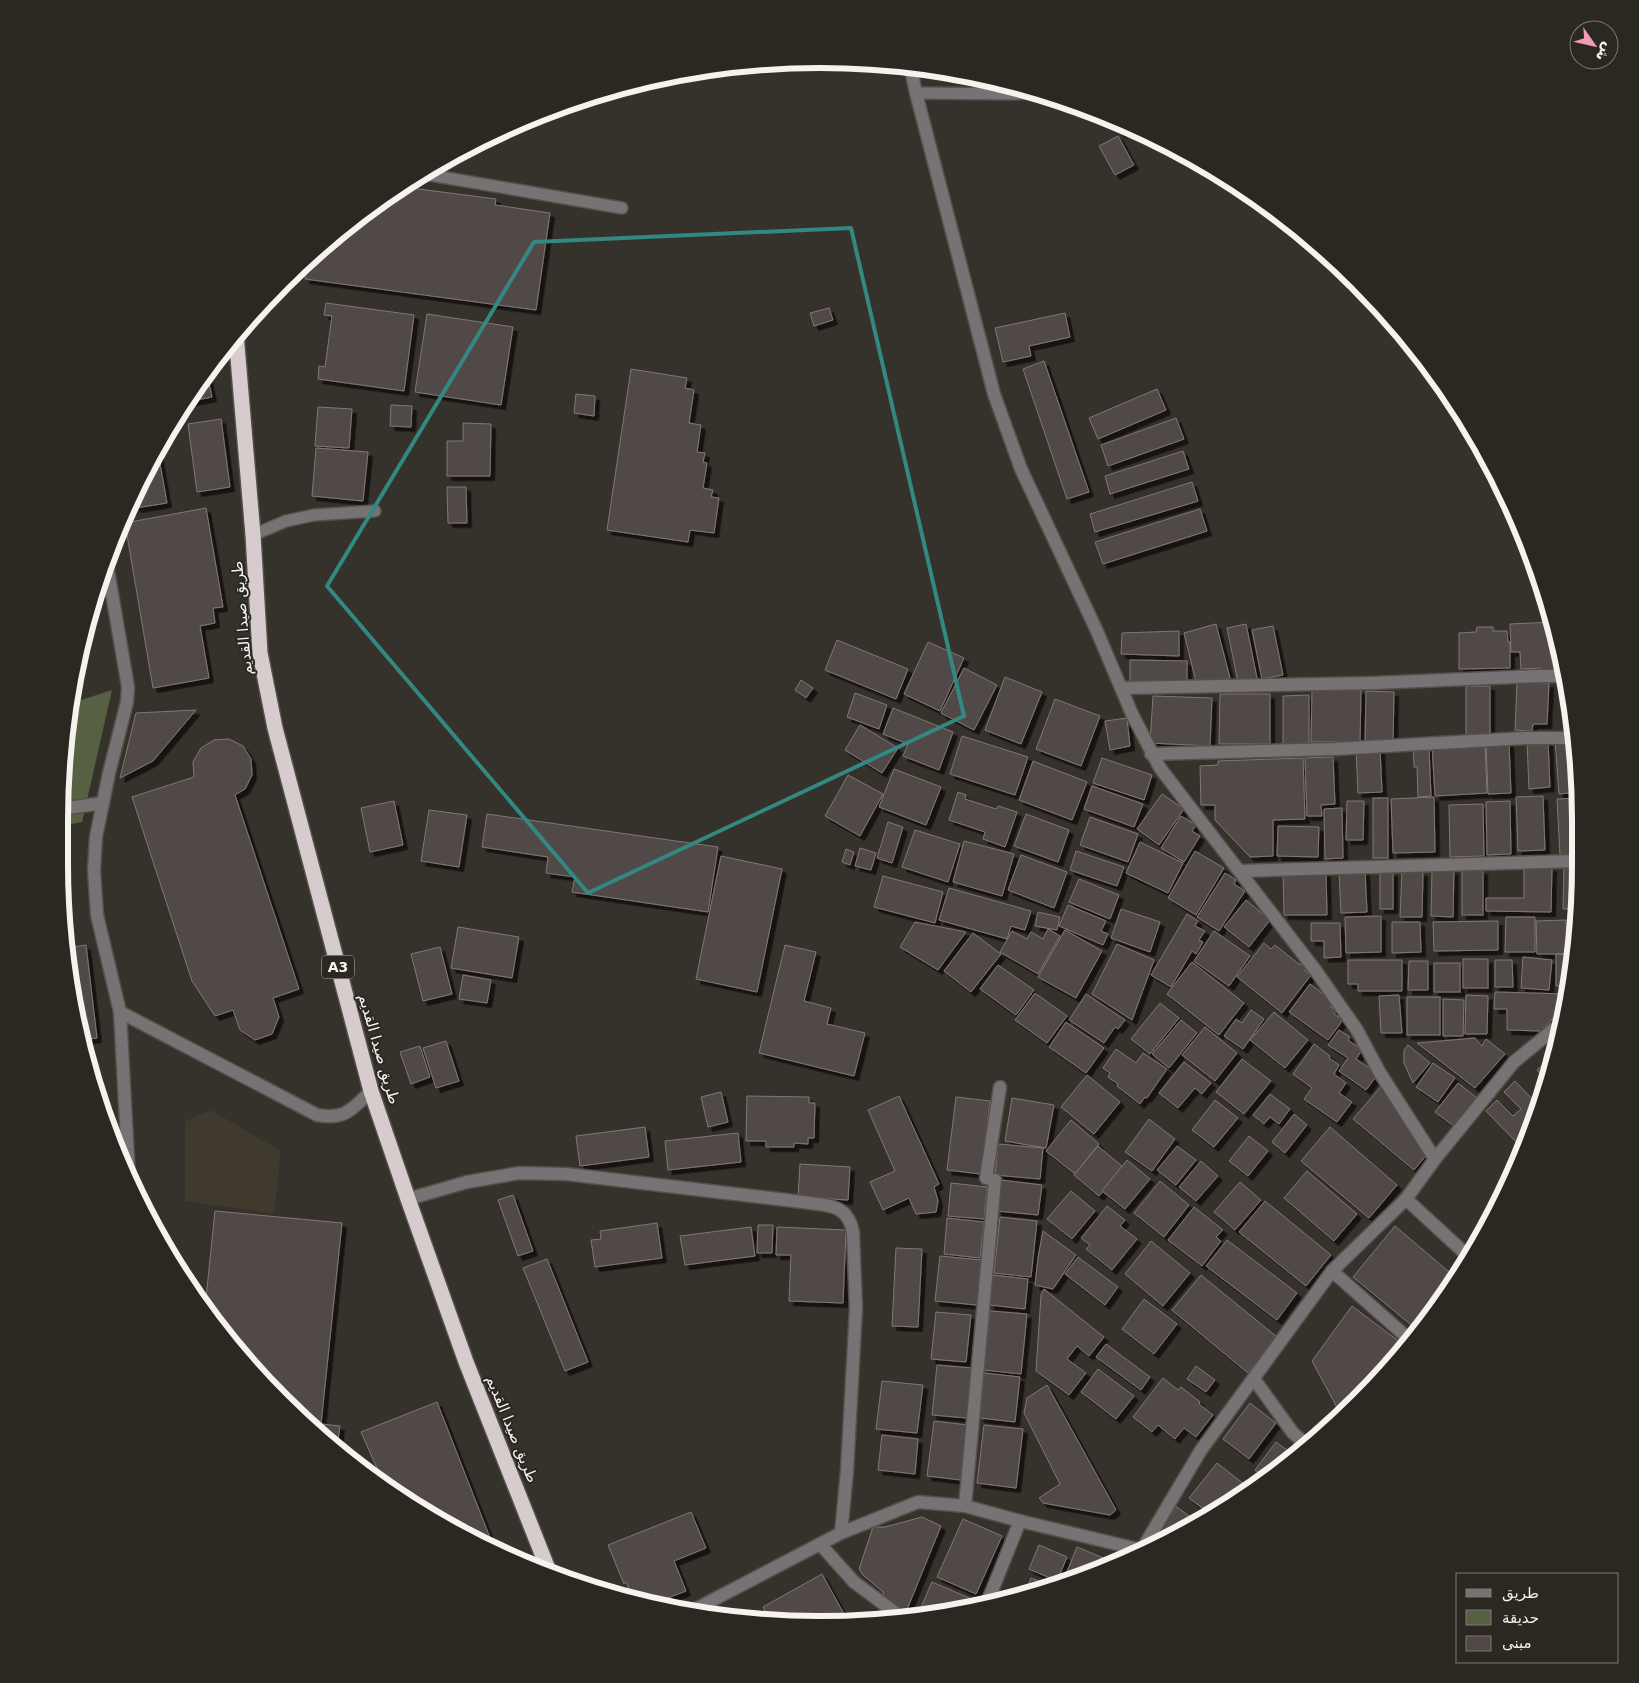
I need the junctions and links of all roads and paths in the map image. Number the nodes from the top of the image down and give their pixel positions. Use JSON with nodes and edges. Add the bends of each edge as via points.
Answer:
{"nodes":[{"id":1,"x":912,"y":73,"type":"edge"},
{"id":2,"x":916,"y":93,"type":"junction"},
{"id":3,"x":1017,"y":94,"type":"edge"},
{"id":4,"x":432,"y":175,"type":"edge"},
{"id":5,"x":622,"y":208,"type":"dead end"},
{"id":6,"x":237,"y":345,"type":"edge"},
{"id":7,"x":375,"y":511,"type":"dead end"},
{"id":8,"x":253,"y":534,"type":"junction"},
{"id":9,"x":109,"y":574,"type":"edge"},
{"id":10,"x":1558,"y":676,"type":"edge"},
{"id":11,"x":1122,"y":688,"type":"junction"},
{"id":12,"x":1567,"y":738,"type":"edge"},
{"id":13,"x":1152,"y":754,"type":"junction"},
{"id":14,"x":103,"y":803,"type":"junction"},
{"id":15,"x":68,"y":808,"type":"edge"},
{"id":16,"x":1572,"y":861,"type":"edge"},
{"id":17,"x":1240,"y":871,"type":"junction"},
{"id":18,"x":120,"y":1012,"type":"junction"},
{"id":19,"x":1552,"y":1031,"type":"edge"},
{"id":20,"x":1000,"y":1087,"type":"dead end"},
{"id":21,"x":371,"y":1091,"type":"junction"},
{"id":22,"x":128,"y":1157,"type":"edge"},
{"id":23,"x":1435,"y":1159,"type":"junction"},
{"id":24,"x":408,"y":1199,"type":"junction"},
{"id":25,"x":1406,"y":1199,"type":"junction"},
{"id":26,"x":1463,"y":1252,"type":"edge"},
{"id":27,"x":1332,"y":1271,"type":"junction"},
{"id":28,"x":1404,"y":1335,"type":"edge"},
{"id":29,"x":1254,"y":1379,"type":"junction"},
{"id":30,"x":1301,"y":1440,"type":"edge"},
{"id":31,"x":965,"y":1506,"type":"junction"},
{"id":32,"x":1020,"y":1522,"type":"junction"},
{"id":33,"x":841,"y":1533,"type":"junction"},
{"id":34,"x":1148,"y":1540,"type":"edge"},
{"id":35,"x":820,"y":1544,"type":"junction"},
{"id":36,"x":1129,"y":1548,"type":"edge"},
{"id":37,"x":546,"y":1563,"type":"edge"},
{"id":38,"x":990,"y":1595,"type":"edge"},
{"id":39,"x":702,"y":1606,"type":"edge"},
{"id":40,"x":894,"y":1611,"type":"edge"}],
"edges":[{"from":1,"to":2,"type":"street"},
{"from":2,"to":3,"type":"lane"},
{"from":2,"to":11,"type":"street","via":[[994,394],[1021,469]]},
{"from":4,"to":5,"type":"lane"},
{"from":6,"to":8,"type":"highway","name":"طريق صيدا القديم","number":"A3"},
{"from":7,"to":8,"type":"lane","via":[[314,515],[286,521]]},
{"from":8,"to":21,"type":"highway","name":"طريق صيدا القديم","number":"A3","via":[[260,653],[275,728]]},
{"from":9,"to":14,"type":"street","via":[[128,687]]},
{"from":10,"to":11,"type":"street"},
{"from":11,"to":13,"type":"street"},
{"from":12,"to":13,"type":"street"},
{"from":13,"to":17,"type":"street"},
{"from":14,"to":15,"type":"street"},
{"from":14,"to":18,"type":"street","via":[[94,870],[97,916]]},
{"from":16,"to":17,"type":"street"},
{"from":17,"to":23,"type":"street","via":[[1357,1030]]},
{"from":18,"to":21,"type":"street","via":[[317,1115],[337,1116],[349,1112]]},
{"from":18,"to":22,"type":"street"},
{"from":19,"to":23,"type":"street","via":[[1514,1062]]},
{"from":20,"to":31,"type":"street","via":[[986,1178],[995,1180]]},
{"from":21,"to":24,"type":"highway","name":"طريق صيدا القديم","number":"A3"},
{"from":23,"to":25,"type":"street"},
{"from":24,"to":33,"type":"street","via":[[467,1182],[519,1173],[566,1174],[803,1202],[838,1208],[846,1214],[853,1232],[856,1308]]},
{"from":24,"to":37,"type":"highway","name":"طريق صيدا القديم","number":"A3","via":[[466,1362]]},
{"from":25,"to":26,"type":"street"},
{"from":25,"to":27,"type":"street"},
{"from":27,"to":28,"type":"street"},
{"from":27,"to":29,"type":"street"},
{"from":29,"to":30,"type":"street"},
{"from":29,"to":34,"type":"street","via":[[1201,1450]]},
{"from":31,"to":32,"type":"street"},
{"from":31,"to":33,"type":"street","via":[[918,1502]]},
{"from":32,"to":36,"type":"street"},
{"from":32,"to":38,"type":"street"},
{"from":33,"to":35,"type":"street"},
{"from":35,"to":39,"type":"street"},
{"from":35,"to":40,"type":"street","via":[[854,1582]]}]}
